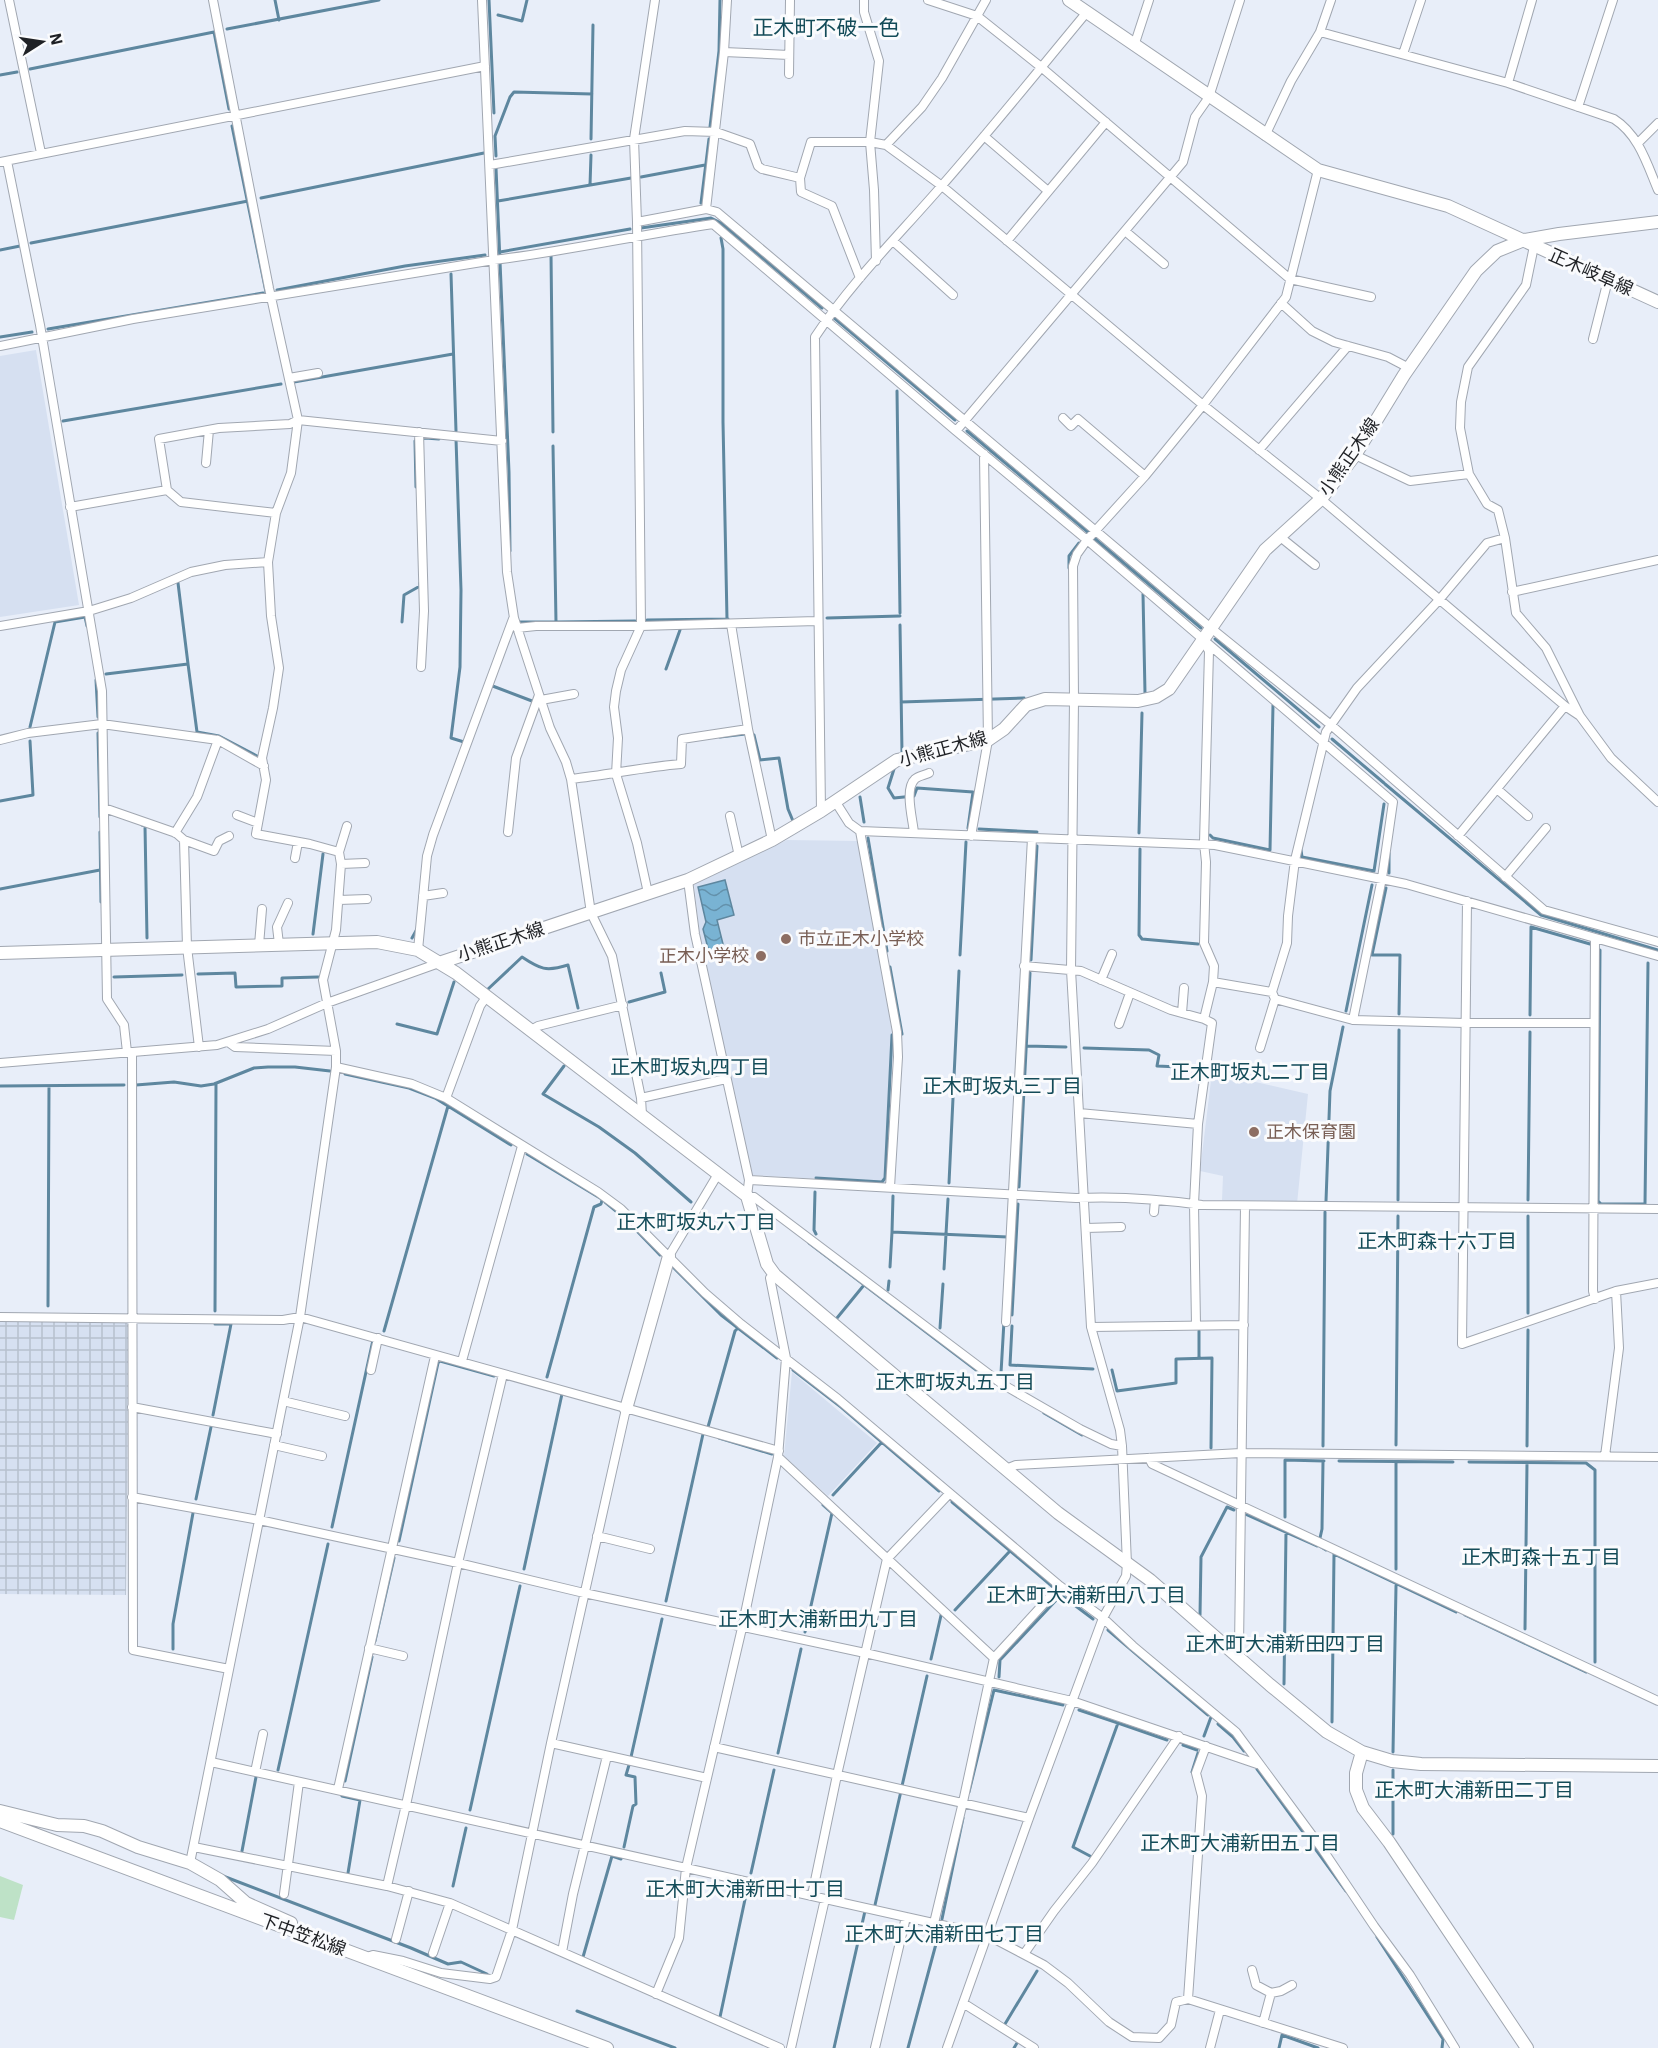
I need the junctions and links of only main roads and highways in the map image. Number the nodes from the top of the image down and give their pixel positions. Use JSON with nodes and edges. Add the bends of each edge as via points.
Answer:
{"nodes":[{"id":1,"x":1069,"y":0,"type":"edge"},
{"id":2,"x":1658,"y":222,"type":"edge"},
{"id":3,"x":1529,"y":243,"type":"junction"},
{"id":4,"x":1658,"y":302,"type":"edge"},
{"id":5,"x":0,"y":953,"type":"edge"},
{"id":6,"x":439,"y":963,"type":"junction"},
{"id":7,"x":669,"y":1256,"type":"road end"},
{"id":8,"x":626,"y":1408,"type":"road end"},
{"id":9,"x":1362,"y":1752,"type":"junction"},
{"id":10,"x":1658,"y":1766,"type":"edge"},
{"id":11,"x":0,"y":1811,"type":"edge"},
{"id":12,"x":0,"y":1821,"type":"edge"},
{"id":13,"x":302,"y":1935,"type":"junction"},
{"id":14,"x":607,"y":2048,"type":"edge"},
{"id":15,"x":1527,"y":2048,"type":"edge"}],
"edges":[{"from":1,"to":3,"type":"main road","name":"正木岐阜線","via":[[1318,171],[1448,206]]},
{"from":2,"to":3,"type":"main road","name":"小熊正木線","via":[[1559,234]]},
{"from":3,"to":4,"type":"main road","name":"正木岐阜線"},
{"from":3,"to":6,"type":"main road","name":"小熊正木線","via":[[1497,251],[1476,271],[1355,455],[1321,499],[1265,550],[1169,689],[1138,701],[1045,699],[1026,705],[988,740],[897,760],[772,840],[688,880]]},
{"from":5,"to":6,"type":"main road","name":"小熊正木線","via":[[377,942],[418,950]]},
{"from":6,"to":9,"type":"main road","via":[[747,1196],[767,1264],[775,1275],[1058,1514],[1150,1580],[1327,1732]]},
{"from":7,"to":8,"type":"main road"},
{"from":9,"to":10,"type":"main road","via":[[1421,1764]]},
{"from":9,"to":15,"type":"main road","via":[[1356,1791],[1363,1808]]},
{"from":11,"to":13,"type":"main road","via":[[57,1825],[84,1826],[190,1863],[220,1880],[246,1903],[293,1924]]},
{"from":12,"to":13,"type":"main road","name":"下中笠松線"},
{"from":13,"to":14,"type":"main road","name":"下中笠松線"}]}
